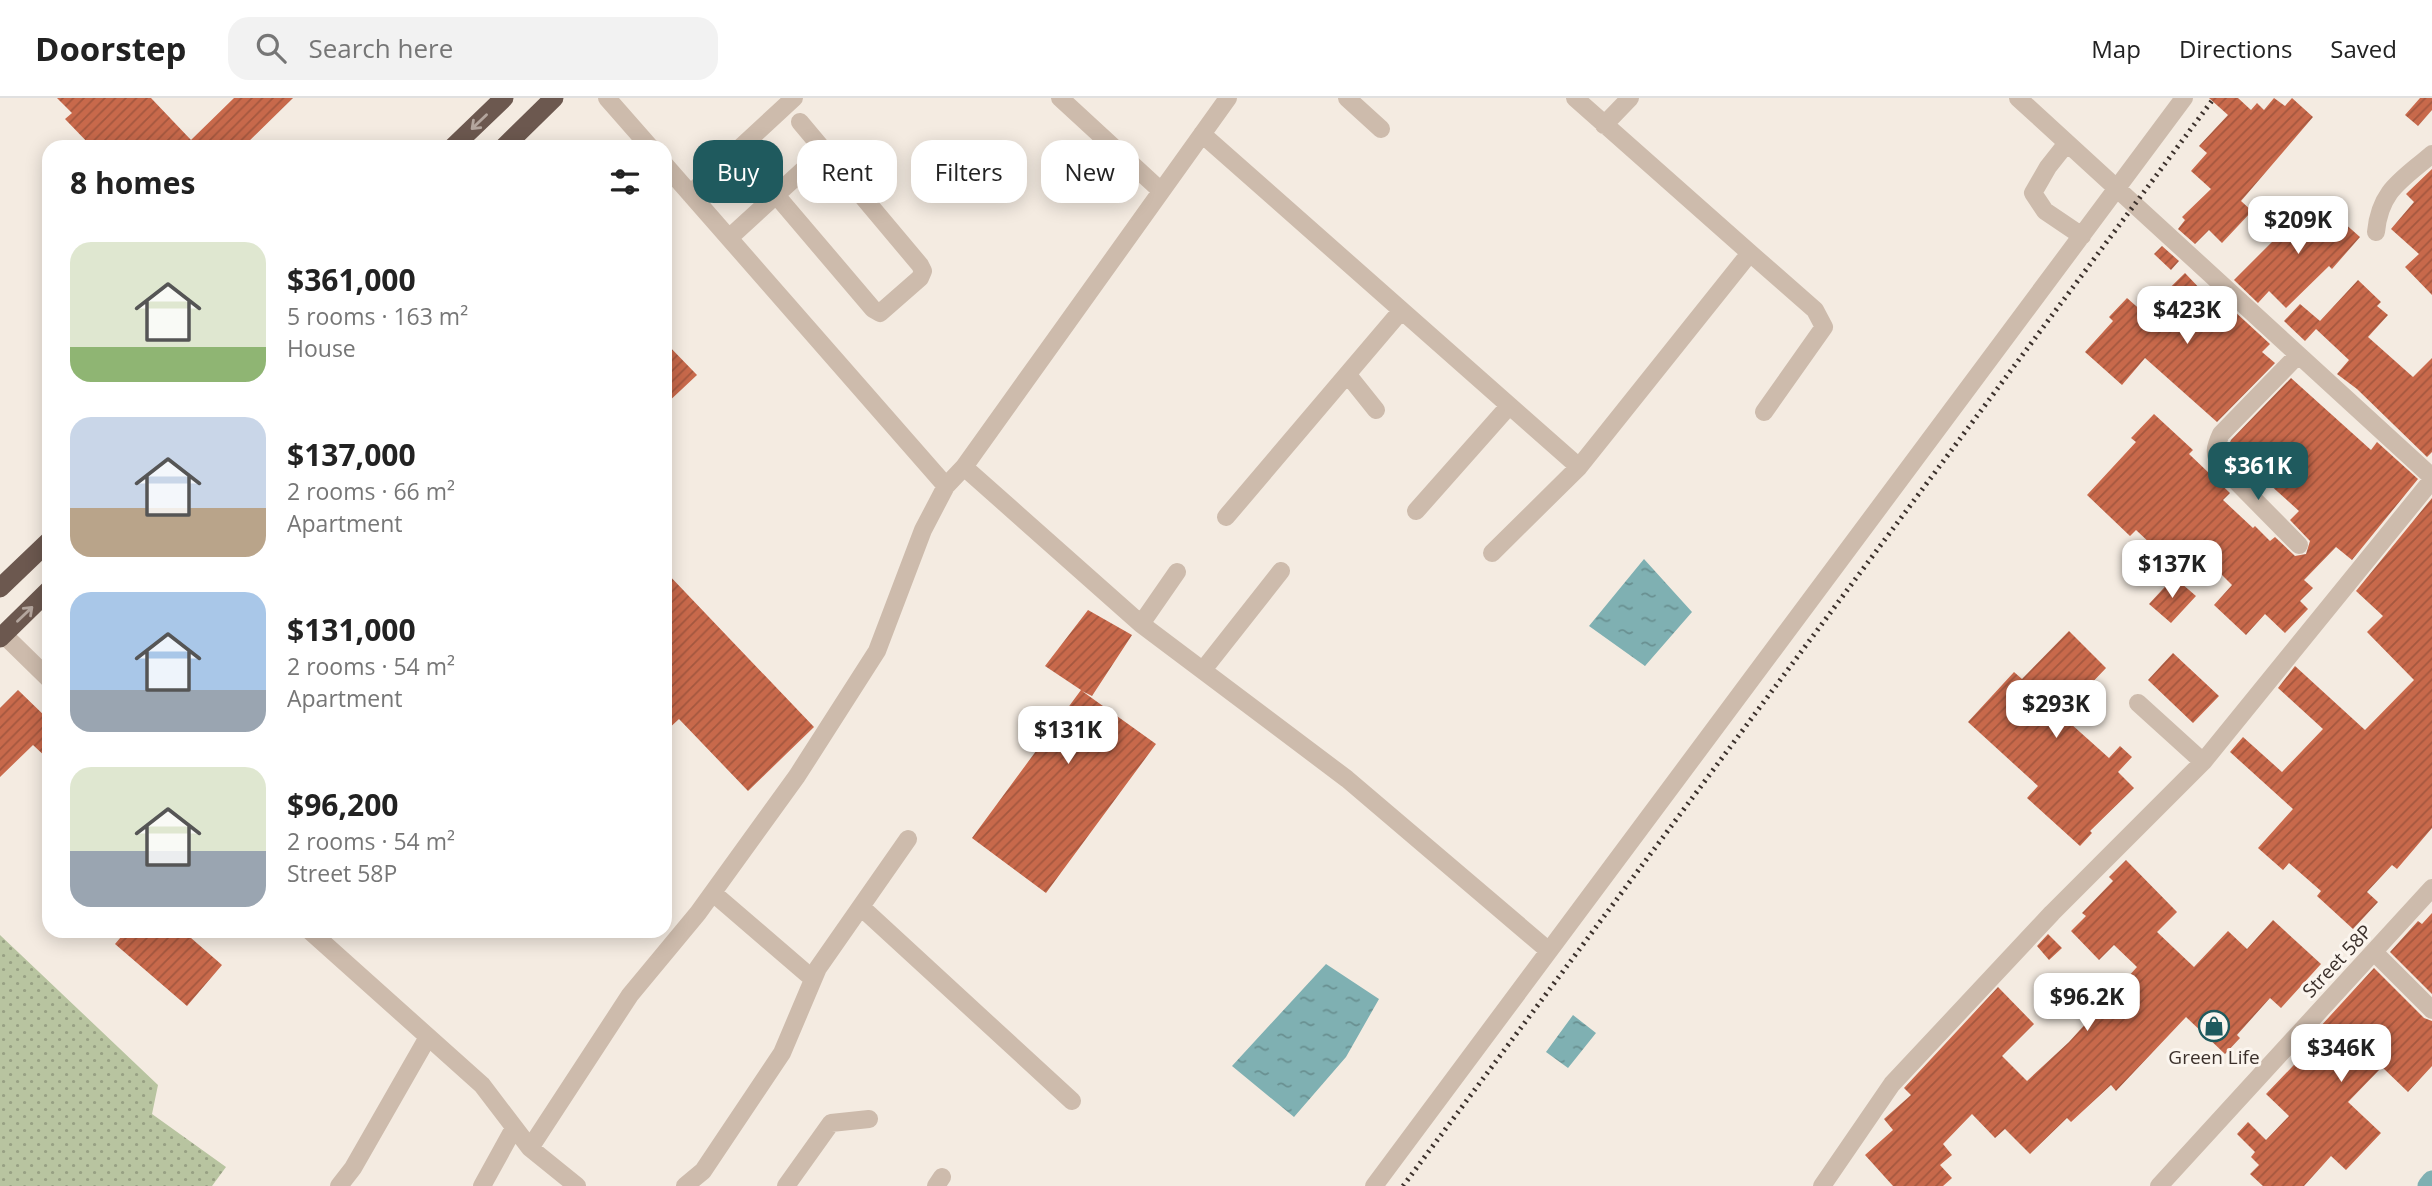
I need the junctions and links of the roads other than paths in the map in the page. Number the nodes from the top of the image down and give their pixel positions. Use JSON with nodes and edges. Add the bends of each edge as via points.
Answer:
{"nodes":[{"id":1,"x":504,"y":98,"type":"edge"},
{"id":2,"x":554,"y":98,"type":"edge"},
{"id":3,"x":607,"y":98,"type":"edge"},
{"id":4,"x":794,"y":98,"type":"edge"},
{"id":5,"x":1060,"y":98,"type":"edge"},
{"id":6,"x":1228,"y":98,"type":"edge"},
{"id":7,"x":1347,"y":98,"type":"edge"},
{"id":8,"x":1575,"y":98,"type":"edge"},
{"id":9,"x":1630,"y":98,"type":"edge"},
{"id":10,"x":2018,"y":98,"type":"edge"},
{"id":11,"x":2185,"y":98,"type":"edge"},
{"id":12,"x":800,"y":122,"type":"dead end"},
{"id":13,"x":1604,"y":125,"type":"junction"},
{"id":14,"x":1381,"y":129,"type":"dead end"},
{"id":15,"x":1202,"y":134,"type":"junction"},
{"id":16,"x":460,"y":140,"type":"edge"},
{"id":17,"x":511,"y":140,"type":"edge"},
{"id":18,"x":644,"y":140,"type":"edge"},
{"id":19,"x":815,"y":140,"type":"edge"},
{"id":20,"x":2067,"y":144,"type":"junction"},
{"id":21,"x":2432,"y":154,"type":"edge"},
{"id":22,"x":672,"y":172,"type":"edge"},
{"id":23,"x":797,"y":176,"type":"edge"},
{"id":24,"x":2117,"y":188,"type":"junction"},
{"id":25,"x":783,"y":189,"type":"edge"},
{"id":26,"x":1160,"y":190,"type":"junction"},
{"id":27,"x":690,"y":194,"type":"junction"},
{"id":28,"x":767,"y":203,"type":"edge"},
{"id":29,"x":783,"y":203,"type":"edge"},
{"id":30,"x":867,"y":203,"type":"edge"},
{"id":31,"x":2376,"y":232,"type":"dead end"},
{"id":32,"x":2082,"y":236,"type":"junction"},
{"id":33,"x":729,"y":238,"type":"junction"},
{"id":34,"x":1751,"y":254,"type":"junction"},
{"id":35,"x":1401,"y":311,"type":"junction"},
{"id":36,"x":2298,"y":355,"type":"junction"},
{"id":37,"x":1348,"y":375,"type":"junction"},
{"id":38,"x":1509,"y":406,"type":"junction"},
{"id":39,"x":1376,"y":410,"type":"dead end"},
{"id":40,"x":1764,"y":412,"type":"dead end"},
{"id":41,"x":964,"y":467,"type":"junction"},
{"id":42,"x":1579,"y":467,"type":"junction"},
{"id":43,"x":2432,"y":478,"type":"edge"},
{"id":44,"x":946,"y":486,"type":"junction"},
{"id":45,"x":1416,"y":511,"type":"dead end"},
{"id":46,"x":1226,"y":517,"type":"dead end"},
{"id":47,"x":2299,"y":545,"type":"dead end"},
{"id":48,"x":42,"y":548,"type":"edge"},
{"id":49,"x":1492,"y":552,"type":"dead end"},
{"id":50,"x":1281,"y":571,"type":"dead end"},
{"id":51,"x":1177,"y":572,"type":"dead end"},
{"id":52,"x":0,"y":588,"type":"edge"},
{"id":53,"x":42,"y":597,"type":"edge"},
{"id":54,"x":1141,"y":624,"type":"junction"},
{"id":55,"x":2,"y":636,"type":"edge"},
{"id":56,"x":1203,"y":670,"type":"junction"},
{"id":57,"x":42,"y":673,"type":"edge"},
{"id":58,"x":2138,"y":703,"type":"dead end"},
{"id":59,"x":2203,"y":762,"type":"junction"},
{"id":60,"x":908,"y":839,"type":"dead end"},
{"id":61,"x":2432,"y":888,"type":"edge"},
{"id":62,"x":713,"y":893,"type":"junction"},
{"id":63,"x":861,"y":907,"type":"junction"},
{"id":64,"x":318,"y":938,"type":"edge"},
{"id":65,"x":1549,"y":951,"type":"junction"},
{"id":66,"x":2374,"y":952,"type":"junction"},
{"id":67,"x":813,"y":979,"type":"junction"},
{"id":68,"x":2432,"y":1010,"type":"edge"},
{"id":69,"x":428,"y":1037,"type":"junction"},
{"id":70,"x":1072,"y":1101,"type":"dead end"},
{"id":71,"x":869,"y":1119,"type":"dead end"},
{"id":72,"x":514,"y":1128,"type":"junction"},
{"id":73,"x":530,"y":1148,"type":"junction"},
{"id":74,"x":340,"y":1186,"type":"edge"},
{"id":75,"x":482,"y":1186,"type":"edge"},
{"id":76,"x":577,"y":1186,"type":"edge"},
{"id":77,"x":686,"y":1186,"type":"edge"},
{"id":78,"x":786,"y":1186,"type":"edge"},
{"id":79,"x":1374,"y":1186,"type":"edge"},
{"id":80,"x":1822,"y":1186,"type":"edge"},
{"id":81,"x":2159,"y":1186,"type":"edge"}],
"edges":[{"from":1,"to":16,"type":"highway","one_way":true},
{"from":2,"to":17,"type":"highway"},
{"from":3,"to":18,"type":"street"},
{"from":4,"to":27,"type":"street"},
{"from":5,"to":26,"type":"street"},
{"from":6,"to":15,"type":"street"},
{"from":7,"to":14,"type":"street"},
{"from":8,"to":13,"type":"street"},
{"from":9,"to":13,"type":"street"},
{"from":10,"to":20,"type":"street"},
{"from":11,"to":24,"type":"street"},
{"from":12,"to":19,"type":"street"},
{"from":13,"to":34,"type":"street"},
{"from":15,"to":26,"type":"street"},
{"from":15,"to":35,"type":"street"},
{"from":20,"to":24,"type":"street"},
{"from":20,"to":32,"type":"street","via":[[2033,193],[2045,211]]},
{"from":21,"to":31,"type":"street","via":[[2378,207]]},
{"from":22,"to":27,"type":"street"},
{"from":23,"to":25,"type":"street"},
{"from":24,"to":32,"type":"street"},
{"from":24,"to":36,"type":"street"},
{"from":26,"to":41,"type":"street"},
{"from":27,"to":33,"type":"street"},
{"from":28,"to":33,"type":"street"},
{"from":29,"to":30,"type":"street","via":[[880,313],[923,271]]},
{"from":32,"to":65,"type":"street"},
{"from":33,"to":44,"type":"street"},
{"from":34,"to":40,"type":"street","via":[[1815,310],[1824,327]]},
{"from":34,"to":42,"type":"street"},
{"from":35,"to":37,"type":"street"},
{"from":35,"to":38,"type":"street"},
{"from":36,"to":43,"type":"street"},
{"from":36,"to":47,"type":"street","via":[[2221,434],[2215,447],[2221,466]]},
{"from":37,"to":39,"type":"street"},
{"from":37,"to":46,"type":"street"},
{"from":38,"to":42,"type":"street"},
{"from":38,"to":45,"type":"street"},
{"from":41,"to":44,"type":"street"},
{"from":41,"to":54,"type":"street"},
{"from":42,"to":49,"type":"street"},
{"from":43,"to":59,"type":"street"},
{"from":44,"to":62,"type":"street","via":[[923,530],[877,651],[797,776]]},
{"from":48,"to":52,"type":"highway"},
{"from":50,"to":56,"type":"street"},
{"from":51,"to":54,"type":"street"},
{"from":55,"to":53,"type":"highway","one_way":true},
{"from":54,"to":56,"type":"street"},
{"from":55,"to":57,"type":"street"},
{"from":56,"to":65,"type":"street","via":[[1347,779]]},
{"from":58,"to":59,"type":"street"},
{"from":59,"to":80,"type":"street","via":[[2052,913],[1892,1084]]},
{"from":60,"to":63,"type":"street"},
{"from":61,"to":66,"type":"street","name":"Street 58P"},
{"from":62,"to":67,"type":"street"},
{"from":62,"to":73,"type":"street","via":[[630,995]]},
{"from":63,"to":67,"type":"street"},
{"from":63,"to":70,"type":"street"},
{"from":64,"to":69,"type":"street"},
{"from":65,"to":79,"type":"street"},
{"from":66,"to":68,"type":"street"},
{"from":66,"to":81,"type":"street","name":"Street 58P"},
{"from":67,"to":77,"type":"street","via":[[782,1053],[703,1171]]},
{"from":69,"to":72,"type":"street","via":[[482,1085]]},
{"from":69,"to":74,"type":"street"},
{"from":71,"to":78,"type":"street","via":[[831,1123]]},
{"from":72,"to":73,"type":"street"},
{"from":72,"to":75,"type":"street"},
{"from":73,"to":76,"type":"street"}]}
